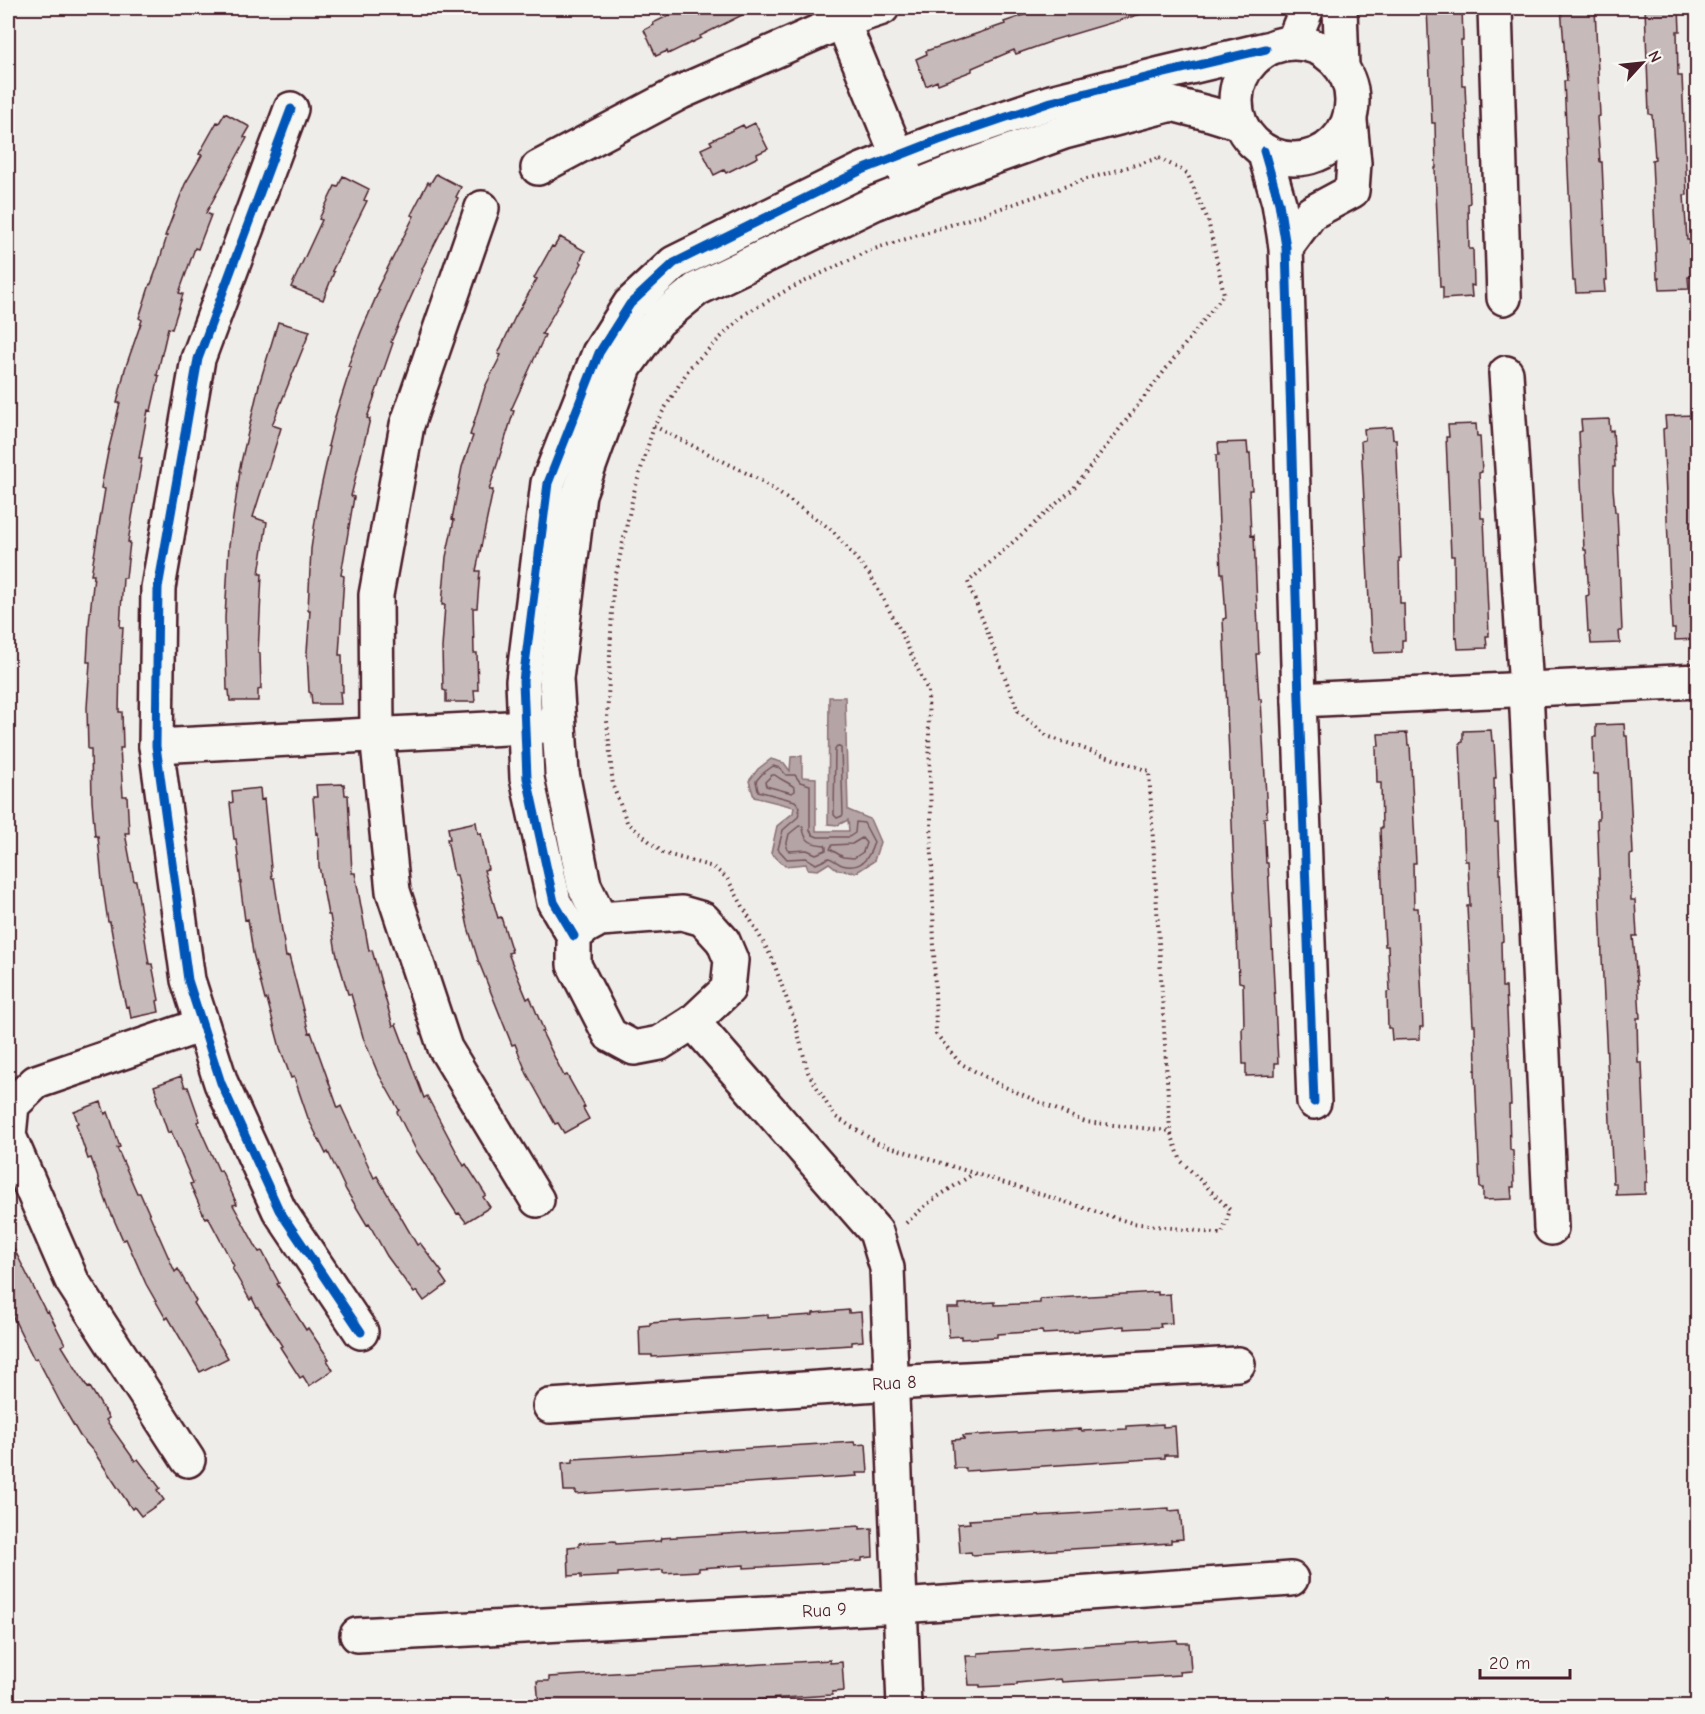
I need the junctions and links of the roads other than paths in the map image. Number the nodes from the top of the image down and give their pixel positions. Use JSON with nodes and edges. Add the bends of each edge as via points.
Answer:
{"nodes":[{"id":1,"x":882,"y":8,"type":"edge"},
{"id":2,"x":1307,"y":8,"type":"edge"},
{"id":3,"x":1340,"y":8,"type":"edge"},
{"id":4,"x":1495,"y":8,"type":"edge"},
{"id":5,"x":840,"y":14,"type":"edge"},
{"id":6,"x":1280,"y":46,"type":"junction"},
{"id":7,"x":1342,"y":67,"type":"junction"},
{"id":8,"x":291,"y":110,"type":"dead end"},
{"id":9,"x":1350,"y":121,"type":"junction"},
{"id":10,"x":1240,"y":123,"type":"junction"},
{"id":11,"x":1264,"y":151,"type":"junction"},
{"id":12,"x":898,"y":156,"type":"junction"},
{"id":13,"x":538,"y":168,"type":"dead end"},
{"id":14,"x":912,"y":188,"type":"junction"},
{"id":15,"x":482,"y":208,"type":"dead end"},
{"id":16,"x":1286,"y":248,"type":"junction"},
{"id":17,"x":1504,"y":298,"type":"dead end"},
{"id":18,"x":1506,"y":373,"type":"dead end"},
{"id":19,"x":1698,"y":681,"type":"edge"},
{"id":20,"x":1526,"y":689,"type":"junction"},
{"id":21,"x":1299,"y":700,"type":"junction"},
{"id":22,"x":559,"y":726,"type":"junction"},
{"id":23,"x":525,"y":727,"type":"junction"},
{"id":24,"x":377,"y":734,"type":"junction"},
{"id":25,"x":156,"y":746,"type":"junction"},
{"id":26,"x":587,"y":928,"type":"junction"},
{"id":27,"x":693,"y":1022,"type":"junction"},
{"id":28,"x":202,"y":1025,"type":"junction"},
{"id":29,"x":1314,"y":1102,"type":"dead end"},
{"id":30,"x":537,"y":1200,"type":"dead end"},
{"id":31,"x":1551,"y":1228,"type":"dead end"},
{"id":32,"x":361,"y":1332,"type":"dead end"},
{"id":33,"x":1238,"y":1364,"type":"dead end"},
{"id":34,"x":892,"y":1383,"type":"junction"},
{"id":35,"x":550,"y":1406,"type":"dead end"},
{"id":36,"x":188,"y":1460,"type":"dead end"},
{"id":37,"x":1291,"y":1579,"type":"dead end"},
{"id":38,"x":900,"y":1606,"type":"junction"},
{"id":39,"x":357,"y":1635,"type":"dead end"},
{"id":40,"x":904,"y":1707,"type":"edge"}],
"edges":[{"from":1,"to":5,"type":"street"},
{"from":2,"to":6,"type":"street"},
{"from":3,"to":7,"type":"street"},
{"from":4,"to":17,"type":"street"},
{"from":5,"to":12,"type":"street"},
{"from":5,"to":13,"type":"street"},
{"from":6,"to":7,"type":"street","via":[[1320,48]]},
{"from":6,"to":10,"type":"street","via":[[1245,69],[1236,95]]},
{"from":6,"to":12,"type":"street","via":[[1051,102]]},
{"from":7,"to":9,"type":"street","via":[[1353,93]]},
{"from":8,"to":25,"type":"street","via":[[198,359],[158,588]]},
{"from":9,"to":11,"type":"street","via":[[1335,145],[1310,158],[1282,159]]},
{"from":9,"to":16,"type":"street","via":[[1352,191],[1311,213]]},
{"from":10,"to":11,"type":"street"},
{"from":10,"to":14,"type":"street","via":[[1172,104],[1064,132]]},
{"from":11,"to":16,"type":"street","via":[[1279,203]]},
{"from":12,"to":14,"type":"street"},
{"from":12,"to":23,"type":"street","via":[[674,263],[630,304],[599,353],[548,483],[523,681]]},
{"from":14,"to":22,"type":"street","via":[[875,202],[697,289],[658,321],[625,367],[579,494],[556,679]]},
{"from":15,"to":24,"type":"street","via":[[407,425],[376,595]]},
{"from":16,"to":21,"type":"street"},
{"from":18,"to":20,"type":"street"},
{"from":19,"to":20,"type":"street"},
{"from":20,"to":21,"type":"street"},
{"from":20,"to":31,"type":"street"},
{"from":21,"to":29,"type":"street"},
{"from":22,"to":23,"type":"street"},
{"from":22,"to":26,"type":"street","via":[[562,773],[584,885]]},
{"from":23,"to":24,"type":"street"},
{"from":23,"to":26,"type":"street","via":[[528,778],[554,902]]},
{"from":24,"to":25,"type":"street"},
{"from":24,"to":30,"type":"street","via":[[393,891],[445,1048]]},
{"from":25,"to":28,"type":"street","via":[[188,980]]},
{"from":26,"to":27,"type":"street","via":[[574,965],[610,1035],[634,1048],[660,1044]]},
{"from":26,"to":27,"type":"street","via":[[682,913],[703,919],[723,941],[731,960],[728,989]]},
{"from":27,"to":34,"type":"street","via":[[876,1232],[887,1268]]},
{"from":28,"to":32,"type":"street","via":[[221,1083],[279,1210]]},
{"from":28,"to":36,"type":"street","via":[[36,1082],[12,1105],[9,1136],[72,1281]]},
{"from":33,"to":34,"type":"street","name":"Rua 8"},
{"from":34,"to":35,"type":"street","name":"Rua 8"},
{"from":34,"to":38,"type":"street"},
{"from":37,"to":38,"type":"street","name":"Rua 9"},
{"from":38,"to":39,"type":"street","name":"Rua 9"},
{"from":38,"to":40,"type":"street"}]}
